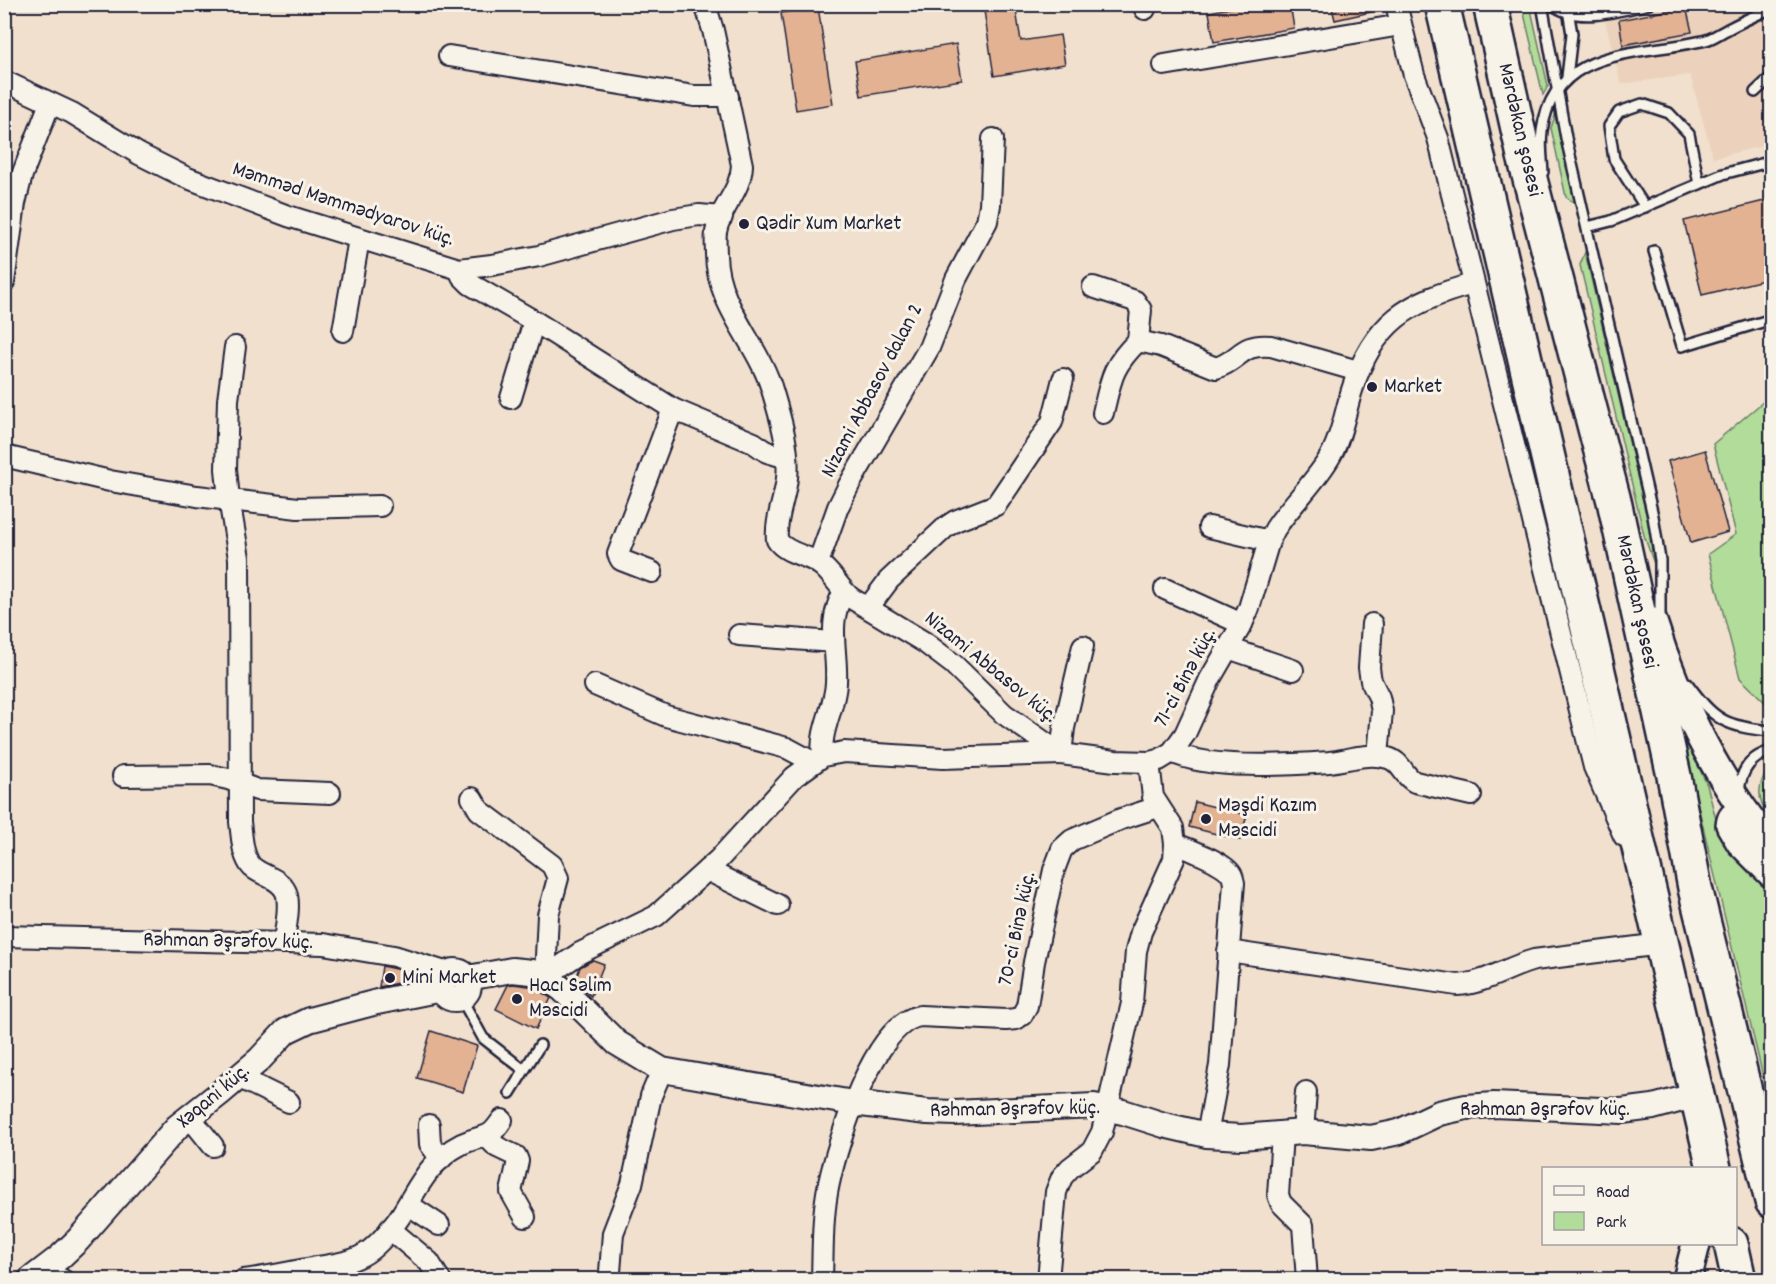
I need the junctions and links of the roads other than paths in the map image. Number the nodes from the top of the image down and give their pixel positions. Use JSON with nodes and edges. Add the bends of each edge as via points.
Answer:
{"nodes":[{"id":1,"x":705,"y":4,"type":"edge"},
{"id":2,"x":1396,"y":4,"type":"edge"},
{"id":3,"x":1442,"y":4,"type":"edge"},
{"id":4,"x":1490,"y":4,"type":"edge"},
{"id":5,"x":1542,"y":4,"type":"edge"},
{"id":6,"x":1552,"y":4,"type":"edge"},
{"id":7,"x":1649,"y":4,"type":"edge"},
{"id":8,"x":1770,"y":8,"type":"edge"},
{"id":9,"x":1568,"y":9,"type":"edge"},
{"id":10,"x":1401,"y":25,"type":"junction"},
{"id":11,"x":449,"y":56,"type":"dead end"},
{"id":12,"x":1164,"y":65,"type":"dead end"},
{"id":13,"x":1772,"y":76,"type":"edge"},
{"id":14,"x":1566,"y":77,"type":"junction"},
{"id":15,"x":4,"y":81,"type":"edge"},
{"id":16,"x":1558,"y":89,"type":"junction"},
{"id":17,"x":1755,"y":92,"type":"dead end"},
{"id":18,"x":728,"y":96,"type":"junction"},
{"id":19,"x":50,"y":103,"type":"junction"},
{"id":20,"x":993,"y":139,"type":"dead end"},
{"id":21,"x":1772,"y":161,"type":"edge"},
{"id":22,"x":1543,"y":177,"type":"dead end"},
{"id":23,"x":1699,"y":184,"type":"junction"},
{"id":24,"x":1544,"y":188,"type":"dead end"},
{"id":25,"x":1645,"y":207,"type":"junction"},
{"id":26,"x":722,"y":217,"type":"junction"},
{"id":27,"x":1587,"y":227,"type":"junction"},
{"id":28,"x":359,"y":238,"type":"junction"},
{"id":29,"x":1546,"y":243,"type":"junction"},
{"id":30,"x":1654,"y":251,"type":"dead end"},
{"id":31,"x":459,"y":268,"type":"junction"},
{"id":32,"x":4,"y":282,"type":"edge"},
{"id":33,"x":1473,"y":284,"type":"junction"},
{"id":34,"x":1092,"y":287,"type":"dead end"},
{"id":35,"x":1772,"y":319,"type":"edge"},
{"id":36,"x":534,"y":321,"type":"junction"},
{"id":37,"x":343,"y":331,"type":"dead end"},
{"id":38,"x":1138,"y":341,"type":"junction"},
{"id":39,"x":235,"y":347,"type":"dead end"},
{"id":40,"x":1358,"y":371,"type":"junction"},
{"id":41,"x":1064,"y":379,"type":"dead end"},
{"id":42,"x":511,"y":398,"type":"dead end"},
{"id":43,"x":674,"y":409,"type":"junction"},
{"id":44,"x":1103,"y":413,"type":"dead end"},
{"id":45,"x":4,"y":456,"type":"edge"},
{"id":46,"x":787,"y":458,"type":"junction"},
{"id":47,"x":229,"y":499,"type":"junction"},
{"id":48,"x":1614,"y":501,"type":"junction"},
{"id":49,"x":380,"y":507,"type":"dead end"},
{"id":50,"x":1209,"y":527,"type":"dead end"},
{"id":51,"x":1269,"y":541,"type":"junction"},
{"id":52,"x":818,"y":563,"type":"junction"},
{"id":53,"x":652,"y":572,"type":"dead end"},
{"id":54,"x":1165,"y":589,"type":"dead end"},
{"id":55,"x":844,"y":592,"type":"junction"},
{"id":56,"x":868,"y":608,"type":"junction"},
{"id":57,"x":1242,"y":624,"type":"junction"},
{"id":58,"x":1372,"y":624,"type":"dead end"},
{"id":59,"x":739,"y":635,"type":"dead end"},
{"id":60,"x":834,"y":642,"type":"junction"},
{"id":61,"x":1660,"y":645,"type":"junction"},
{"id":62,"x":1083,"y":646,"type":"dead end"},
{"id":63,"x":1228,"y":648,"type":"junction"},
{"id":64,"x":1293,"y":670,"type":"dead end"},
{"id":65,"x":596,"y":685,"type":"dead end"},
{"id":66,"x":1772,"y":730,"type":"edge"},
{"id":67,"x":1772,"y":751,"type":"edge"},
{"id":68,"x":1172,"y":752,"type":"junction"},
{"id":69,"x":1061,"y":754,"type":"junction"},
{"id":70,"x":1378,"y":756,"type":"junction"},
{"id":71,"x":818,"y":759,"type":"junction"},
{"id":72,"x":1149,"y":762,"type":"junction"},
{"id":73,"x":123,"y":776,"type":"dead end"},
{"id":74,"x":1674,"y":776,"type":"junction"},
{"id":75,"x":240,"y":783,"type":"junction"},
{"id":76,"x":330,"y":793,"type":"dead end"},
{"id":77,"x":1472,"y":795,"type":"dead end"},
{"id":78,"x":472,"y":798,"type":"dead end"},
{"id":79,"x":1158,"y":807,"type":"junction"},
{"id":80,"x":1747,"y":814,"type":"junction"},
{"id":81,"x":1175,"y":844,"type":"junction"},
{"id":82,"x":1772,"y":845,"type":"edge"},
{"id":83,"x":707,"y":870,"type":"junction"},
{"id":84,"x":1772,"y":874,"type":"edge"},
{"id":85,"x":1649,"y":893,"type":"junction"},
{"id":86,"x":778,"y":905,"type":"dead end"},
{"id":87,"x":4,"y":936,"type":"edge"},
{"id":88,"x":284,"y":943,"type":"junction"},
{"id":89,"x":1661,"y":944,"type":"junction"},
{"id":90,"x":1228,"y":951,"type":"junction"},
{"id":91,"x":545,"y":977,"type":"junction"},
{"id":92,"x":455,"y":985,"type":"junction"},
{"id":93,"x":540,"y":1045,"type":"dead end"},
{"id":94,"x":524,"y":1070,"type":"junction"},
{"id":95,"x":662,"y":1070,"type":"junction"},
{"id":96,"x":238,"y":1077,"type":"junction"},
{"id":97,"x":1306,"y":1092,"type":"dead end"},
{"id":98,"x":510,"y":1093,"type":"dead end"},
{"id":99,"x":290,"y":1102,"type":"dead end"},
{"id":100,"x":853,"y":1103,"type":"junction"},
{"id":101,"x":1699,"y":1104,"type":"junction"},
{"id":102,"x":1108,"y":1108,"type":"junction"},
{"id":103,"x":189,"y":1116,"type":"junction"},
{"id":104,"x":502,"y":1120,"type":"dead end"},
{"id":105,"x":429,"y":1125,"type":"dead end"},
{"id":106,"x":1292,"y":1133,"type":"junction"},
{"id":107,"x":1207,"y":1136,"type":"junction"},
{"id":108,"x":487,"y":1137,"type":"junction"},
{"id":109,"x":213,"y":1146,"type":"dead end"},
{"id":110,"x":441,"y":1159,"type":"junction"},
{"id":111,"x":1703,"y":1167,"type":"edge"},
{"id":112,"x":1714,"y":1167,"type":"edge"},
{"id":113,"x":1772,"y":1201,"type":"edge"},
{"id":114,"x":409,"y":1205,"type":"junction"},
{"id":115,"x":525,"y":1217,"type":"dead end"},
{"id":116,"x":439,"y":1225,"type":"dead end"},
{"id":117,"x":390,"y":1229,"type":"junction"},
{"id":118,"x":1696,"y":1245,"type":"edge"},
{"id":119,"x":1731,"y":1245,"type":"edge"},
{"id":120,"x":46,"y":1276,"type":"edge"},
{"id":121,"x":244,"y":1280,"type":"edge"},
{"id":122,"x":440,"y":1280,"type":"edge"},
{"id":123,"x":612,"y":1280,"type":"edge"},
{"id":124,"x":822,"y":1280,"type":"edge"},
{"id":125,"x":1048,"y":1280,"type":"edge"},
{"id":126,"x":1307,"y":1280,"type":"edge"},
{"id":127,"x":1687,"y":1280,"type":"edge"},
{"id":128,"x":1739,"y":1280,"type":"edge"}],
"edges":[{"from":1,"to":18,"type":"street","name":"Nizami Abbasov küç."},
{"from":2,"to":10,"type":"street"},
{"from":3,"to":85,"type":"highway","name":"Mərdəkan şosesi"},
{"from":4,"to":29,"type":"highway","name":"Mərdəkan şosesi"},
{"from":5,"to":16,"type":"lane"},
{"from":6,"to":9,"type":"lane","via":[[1559,10]]},
{"from":7,"to":9,"type":"lane","via":[[1602,14]]},
{"from":8,"to":14,"type":"lane","via":[[1708,40],[1614,55]]},
{"from":9,"to":14,"type":"lane","via":[[1572,34]]},
{"from":10,"to":12,"type":"street"},
{"from":10,"to":33,"type":"street","via":[[1414,75],[1438,138]]},
{"from":11,"to":18,"type":"street","via":[[694,96]]},
{"from":13,"to":17,"type":"lane"},
{"from":14,"to":16,"type":"lane"},
{"from":15,"to":19,"type":"street","name":"Məmməd Məmmədyarov küç."},
{"from":16,"to":22,"type":"lane","via":[[1541,133]]},
{"from":16,"to":27,"type":"lane"},
{"from":18,"to":26,"type":"street","name":"Nizami Abbasov küç.","via":[[742,165],[741,178]]},
{"from":19,"to":28,"type":"street","name":"Məmməd Məmmədyarov küç.","via":[[185,177],[277,213]]},
{"from":19,"to":32,"type":"street","via":[[22,175]]},
{"from":20,"to":52,"type":"street","name":"Nizami Abbasov dalan 2","via":[[987,221],[956,279],[928,348],[838,507]]},
{"from":21,"to":23,"type":"lane"},
{"from":23,"to":25,"type":"lane"},
{"from":23,"to":25,"type":"lane","via":[[1689,134],[1669,113],[1642,104],[1619,112],[1609,126],[1614,159]]},
{"from":24,"to":29,"type":"lane"},
{"from":25,"to":27,"type":"lane"},
{"from":26,"to":31,"type":"street","name":"Məmməd Məmmədyarov küç.","via":[[674,219],[539,256]]},
{"from":26,"to":46,"type":"street","name":"Nizami Abbasov küç.","via":[[716,232],[717,268],[727,299],[765,369]]},
{"from":27,"to":61,"type":"lane","via":[[1658,542]]},
{"from":28,"to":31,"type":"street","name":"Məmməd Məmmədyarov küç."},
{"from":28,"to":37,"type":"street"},
{"from":29,"to":48,"type":"highway","name":"Mərdəkan şosesi"},
{"from":30,"to":35,"type":"lane","via":[[1682,346]]},
{"from":31,"to":36,"type":"street","via":[[470,284]]},
{"from":33,"to":40,"type":"street","name":"71-ci Binə küç.","via":[[1442,292],[1385,326]]},
{"from":33,"to":85,"type":"street","via":[[1594,767]]},
{"from":34,"to":38,"type":"street","via":[[1134,301],[1141,310]]},
{"from":36,"to":42,"type":"street"},
{"from":36,"to":43,"type":"street"},
{"from":38,"to":40,"type":"street","via":[[1216,368],[1257,344]]},
{"from":38,"to":44,"type":"street","via":[[1122,356],[1112,374]]},
{"from":39,"to":47,"type":"street","via":[[226,439]]},
{"from":40,"to":51,"type":"street","name":"71-ci Binə küç.","via":[[1331,455],[1286,512]]},
{"from":41,"to":56,"type":"street","via":[[1052,422],[996,505],[946,527],[889,580]]},
{"from":43,"to":46,"type":"street"},
{"from":43,"to":53,"type":"street","via":[[618,554],[621,561]]},
{"from":45,"to":47,"type":"street","via":[[167,492]]},
{"from":46,"to":52,"type":"street","name":"Nizami Abbasov küç.","via":[[777,540],[785,549]]},
{"from":47,"to":49,"type":"street","via":[[298,508]]},
{"from":47,"to":75,"type":"street","via":[[240,567]]},
{"from":48,"to":61,"type":"main road"},
{"from":48,"to":74,"type":"highway","name":"Mərdəkan şosesi"},
{"from":50,"to":51,"type":"street"},
{"from":51,"to":57,"type":"street","name":"71-ci Binə küç."},
{"from":52,"to":55,"type":"street","name":"Nizami Abbasov küç."},
{"from":54,"to":57,"type":"street"},
{"from":55,"to":56,"type":"street","name":"Nizami Abbasov küç."},
{"from":55,"to":60,"type":"street","via":[[835,610]]},
{"from":56,"to":69,"type":"street","name":"Nizami Abbasov küç.","via":[[924,642],[953,664],[1004,714]]},
{"from":57,"to":63,"type":"street","name":"71-ci Binə küç."},
{"from":58,"to":70,"type":"street","via":[[1369,668],[1382,711]]},
{"from":59,"to":60,"type":"street"},
{"from":60,"to":71,"type":"street","via":[[834,702]]},
{"from":61,"to":66,"type":"lane","via":[[1704,706],[1717,717],[1733,725]]},
{"from":61,"to":74,"type":"lane"},
{"from":61,"to":80,"type":"main road","via":[[1706,748]]},
{"from":62,"to":69,"type":"street"},
{"from":63,"to":64,"type":"street"},
{"from":63,"to":68,"type":"street","name":"71-ci Binə küç."},
{"from":65,"to":71,"type":"street","via":[[666,716]]},
{"from":67,"to":80,"type":"lane","via":[[1757,755],[1746,766],[1739,791]]},
{"from":68,"to":70,"type":"street","via":[[1199,761],[1256,764]]},
{"from":68,"to":72,"type":"street","name":"71-ci Binə küç."},
{"from":69,"to":71,"type":"street","via":[[943,758],[844,752]]},
{"from":69,"to":72,"type":"street","name":"Nizami Abbasov küç."},
{"from":70,"to":77,"type":"street","via":[[1394,760],[1407,778],[1415,782]]},
{"from":71,"to":83,"type":"street","via":[[785,786]]},
{"from":72,"to":79,"type":"street","via":[[1150,784]]},
{"from":73,"to":75,"type":"street","via":[[210,775]]},
{"from":74,"to":113,"type":"highway","name":"Mərdəkan şosesi","via":[[1695,888]]},
{"from":75,"to":76,"type":"street","via":[[266,791]]},
{"from":75,"to":88,"type":"street","via":[[243,846],[249,861],[278,883],[288,900]]},
{"from":78,"to":91,"type":"street","via":[[479,810],[552,864],[557,872],[548,915]]},
{"from":79,"to":81,"type":"street","via":[[1173,828]]},
{"from":79,"to":100,"type":"street","name":"70-ci Binə küç.","via":[[1081,836],[1062,849],[1022,1015],[1006,1020],[910,1017],[881,1048]]},
{"from":80,"to":82,"type":"main road"},
{"from":80,"to":84,"type":"main road","via":[[1735,815],[1730,825],[1740,842]]},
{"from":81,"to":90,"type":"street","via":[[1231,874],[1234,883]]},
{"from":81,"to":102,"type":"street","via":[[1173,859],[1136,951],[1132,1003]]},
{"from":83,"to":86,"type":"street"},
{"from":83,"to":91,"type":"street","via":[[656,916],[580,953]]},
{"from":85,"to":89,"type":"highway","name":"Mərdəkan şosesi"},
{"from":87,"to":88,"type":"street","name":"Rəhman Əşrəfov küç."},
{"from":88,"to":92,"type":"street","name":"Rəhman Əşrəfov küç.","via":[[323,944],[417,962]]},
{"from":89,"to":90,"type":"street","via":[[1534,960],[1457,985]]},
{"from":89,"to":101,"type":"highway","name":"Mərdəkan şosesi"},
{"from":90,"to":107,"type":"street","via":[[1220,1065]]},
{"from":91,"to":92,"type":"street","name":"Rəhman Əşrəfov küç.","via":[[512,970]]},
{"from":91,"to":95,"type":"street","name":"Rəhman Əşrəfov küç.","via":[[617,1043]]},
{"from":92,"to":94,"type":"lane","via":[[483,1038]]},
{"from":92,"to":96,"type":"street","name":"Xəqani küç.","via":[[299,1024],[286,1031]]},
{"from":93,"to":94,"type":"lane"},
{"from":94,"to":98,"type":"lane"},
{"from":95,"to":100,"type":"street","name":"Rəhman Əşrəfov küç."},
{"from":95,"to":123,"type":"street","via":[[651,1096],[632,1184],[613,1233],[609,1272]]},
{"from":96,"to":99,"type":"street"},
{"from":96,"to":103,"type":"street","name":"Xəqani küç."},
{"from":97,"to":106,"type":"street"},
{"from":100,"to":102,"type":"street","name":"Rəhman Əşrəfov küç.","via":[[946,1113],[1075,1106]]},
{"from":100,"to":124,"type":"street","name":"70-ci Binə küç.","via":[[829,1184]]},
{"from":101,"to":106,"type":"street","name":"Rəhman Əşrəfov küç.","via":[[1622,1111],[1494,1105],[1439,1113],[1400,1132],[1371,1138]]},
{"from":101,"to":111,"type":"main road"},
{"from":101,"to":112,"type":"highway","name":"Mərdəkan şosesi"},
{"from":102,"to":107,"type":"street","name":"Rəhman Əşrəfov küç."},
{"from":102,"to":125,"type":"street","via":[[1092,1151],[1062,1177],[1056,1192]]},
{"from":103,"to":109,"type":"street"},
{"from":103,"to":120,"type":"street","name":"Xəqani küç."},
{"from":104,"to":108,"type":"street"},
{"from":105,"to":110,"type":"street","via":[[430,1144]]},
{"from":106,"to":107,"type":"street","name":"Rəhman Əşrəfov küç."},
{"from":106,"to":126,"type":"street","via":[[1278,1195],[1303,1226]]},
{"from":108,"to":110,"type":"street","via":[[459,1145]]},
{"from":108,"to":115,"type":"street","via":[[497,1148],[516,1156],[512,1192]]},
{"from":110,"to":114,"type":"street","via":[[427,1173]]},
{"from":114,"to":116,"type":"street"},
{"from":114,"to":117,"type":"street"},
{"from":117,"to":121,"type":"street","via":[[362,1256],[345,1262]]},
{"from":117,"to":122,"type":"street","via":[[429,1262]]},
{"from":118,"to":127,"type":"main road"},
{"from":119,"to":128,"type":"highway"}]}
